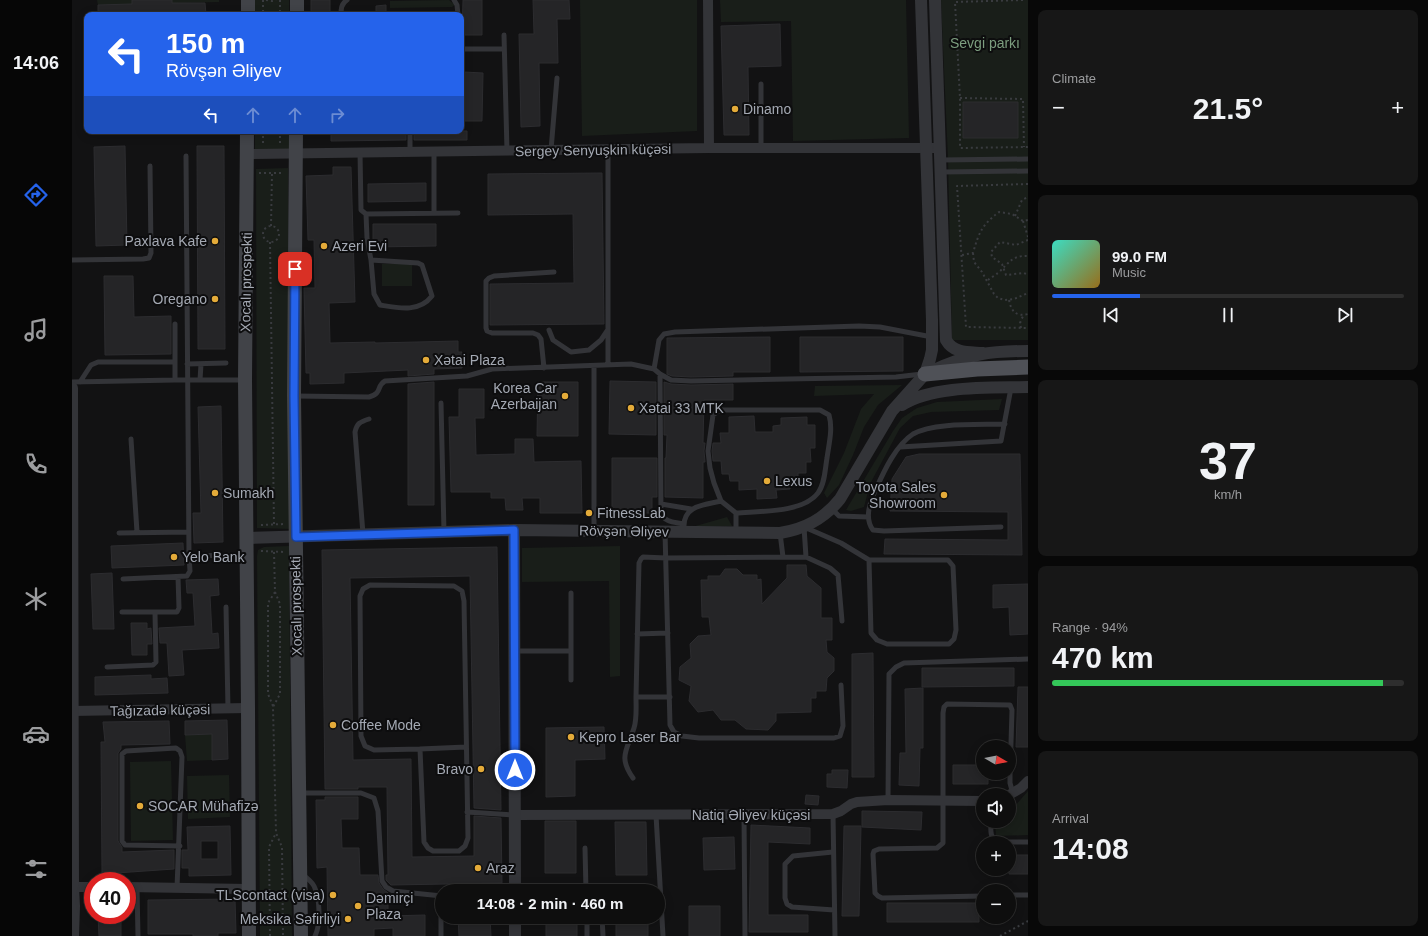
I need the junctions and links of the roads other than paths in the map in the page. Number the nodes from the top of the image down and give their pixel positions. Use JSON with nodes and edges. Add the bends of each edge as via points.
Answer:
{"nodes":[{"id":1,"x":248,"y":0,"type":"edge"},
{"id":2,"x":297,"y":0,"type":"edge"},
{"id":3,"x":347,"y":0,"type":"edge"},
{"id":4,"x":454,"y":0,"type":"edge"},
{"id":5,"x":708,"y":0,"type":"edge"},
{"id":6,"x":921,"y":0,"type":"edge"},
{"id":7,"x":936,"y":0,"type":"edge"},
{"id":8,"x":248,"y":12,"type":"edge"},
{"id":9,"x":297,"y":12,"type":"edge"},
{"id":10,"x":341,"y":12,"type":"edge"},
{"id":11,"x":458,"y":12,"type":"edge"},
{"id":12,"x":504,"y":35,"type":"dead end"},
{"id":13,"x":464,"y":49,"type":"edge"},
{"id":14,"x":504,"y":49,"type":"junction"},
{"id":15,"x":557,"y":78,"type":"dead end"},
{"id":16,"x":761,"y":84,"type":"dead end"},
{"id":17,"x":247,"y":134,"type":"edge"},
{"id":18,"x":296,"y":134,"type":"edge"},
{"id":19,"x":410,"y":134,"type":"edge"},
{"id":20,"x":709,"y":148,"type":"junction"},
{"id":21,"x":761,"y":148,"type":"junction"},
{"id":22,"x":926,"y":148,"type":"junction"},
{"id":23,"x":608,"y":150,"type":"junction"},
{"id":24,"x":507,"y":151,"type":"junction"},
{"id":25,"x":551,"y":151,"type":"junction"},
{"id":26,"x":360,"y":152,"type":"junction"},
{"id":27,"x":410,"y":152,"type":"junction"},
{"id":28,"x":434,"y":152,"type":"junction"},
{"id":29,"x":296,"y":153,"type":"junction"},
{"id":30,"x":247,"y":154,"type":"junction"},
{"id":31,"x":940,"y":154,"type":"junction"},
{"id":32,"x":186,"y":156,"type":"dead end"},
{"id":33,"x":1028,"y":159,"type":"edge"},
{"id":34,"x":150,"y":166,"type":"dead end"},
{"id":35,"x":1028,"y":171,"type":"edge"},
{"id":36,"x":940,"y":172,"type":"junction"},
{"id":37,"x":434,"y":213,"type":"junction"},
{"id":38,"x":458,"y":213,"type":"dead end"},
{"id":39,"x":366,"y":214,"type":"junction"},
{"id":40,"x":72,"y":260,"type":"edge"},
{"id":41,"x":371,"y":260,"type":"junction"},
{"id":42,"x":554,"y":272,"type":"dead end"},
{"id":43,"x":175,"y":324,"type":"dead end"},
{"id":44,"x":549,"y":330,"type":"dead end"},
{"id":45,"x":607,"y":331,"type":"junction"},
{"id":46,"x":932,"y":337,"type":"junction"},
{"id":47,"x":1028,"y":351,"type":"edge"},
{"id":48,"x":983,"y":353,"type":"junction"},
{"id":49,"x":175,"y":362,"type":"junction"},
{"id":50,"x":226,"y":363,"type":"dead end"},
{"id":51,"x":187,"y":364,"type":"junction"},
{"id":52,"x":201,"y":364,"type":"junction"},
{"id":53,"x":608,"y":365,"type":"junction"},
{"id":54,"x":594,"y":366,"type":"junction"},
{"id":55,"x":1028,"y":367,"type":"edge"},
{"id":56,"x":544,"y":368,"type":"junction"},
{"id":57,"x":654,"y":369,"type":"junction"},
{"id":58,"x":660,"y":374,"type":"junction"},
{"id":59,"x":925,"y":374,"type":"junction"},
{"id":60,"x":896,"y":377,"type":"junction"},
{"id":61,"x":175,"y":380,"type":"junction"},
{"id":62,"x":187,"y":380,"type":"junction"},
{"id":63,"x":200,"y":380,"type":"junction"},
{"id":64,"x":245,"y":380,"type":"junction"},
{"id":65,"x":72,"y":382,"type":"edge"},
{"id":66,"x":76,"y":385,"type":"edge"},
{"id":67,"x":1028,"y":387,"type":"edge"},
{"id":68,"x":1011,"y":388,"type":"junction"},
{"id":69,"x":294,"y":396,"type":"junction"},
{"id":70,"x":906,"y":396,"type":"junction"},
{"id":71,"x":441,"y":404,"type":"dead end"},
{"id":72,"x":892,"y":411,"type":"junction"},
{"id":73,"x":368,"y":419,"type":"dead end"},
{"id":74,"x":1005,"y":424,"type":"junction"},
{"id":75,"x":131,"y":439,"type":"dead end"},
{"id":76,"x":900,"y":447,"type":"junction"},
{"id":77,"x":721,"y":501,"type":"junction"},
{"id":78,"x":661,"y":504,"type":"junction"},
{"id":79,"x":692,"y":509,"type":"junction"},
{"id":80,"x":832,"y":509,"type":"junction"},
{"id":81,"x":736,"y":513,"type":"junction"},
{"id":82,"x":868,"y":517,"type":"junction"},
{"id":83,"x":804,"y":527,"type":"junction"},
{"id":84,"x":1001,"y":527,"type":"dead end"},
{"id":85,"x":684,"y":528,"type":"junction"},
{"id":86,"x":514,"y":530,"type":"junction"},
{"id":87,"x":292,"y":531,"type":"junction"},
{"id":88,"x":594,"y":531,"type":"junction"},
{"id":89,"x":137,"y":532,"type":"junction"},
{"id":90,"x":189,"y":532,"type":"junction"},
{"id":91,"x":444,"y":532,"type":"junction"},
{"id":92,"x":665,"y":532,"type":"junction"},
{"id":93,"x":736,"y":532,"type":"junction"},
{"id":94,"x":119,"y":533,"type":"dead end"},
{"id":95,"x":780,"y":533,"type":"junction"},
{"id":96,"x":363,"y":535,"type":"junction"},
{"id":97,"x":246,"y":538,"type":"junction"},
{"id":98,"x":246,"y":555,"type":"junction"},
{"id":99,"x":189,"y":556,"type":"junction"},
{"id":100,"x":783,"y":557,"type":"junction"},
{"id":101,"x":806,"y":557,"type":"junction"},
{"id":102,"x":666,"y":558,"type":"junction"},
{"id":103,"x":869,"y":560,"type":"junction"},
{"id":104,"x":178,"y":577,"type":"junction"},
{"id":105,"x":123,"y":579,"type":"dead end"},
{"id":106,"x":571,"y":593,"type":"dead end"},
{"id":107,"x":226,"y":607,"type":"dead end"},
{"id":108,"x":122,"y":612,"type":"dead end"},
{"id":109,"x":155,"y":612,"type":"junction"},
{"id":110,"x":842,"y":621,"type":"dead end"},
{"id":111,"x":668,"y":633,"type":"junction"},
{"id":112,"x":637,"y":634,"type":"junction"},
{"id":113,"x":514,"y":651,"type":"junction"},
{"id":114,"x":570,"y":651,"type":"junction"},
{"id":115,"x":1028,"y":659,"type":"edge"},
{"id":116,"x":107,"y":667,"type":"dead end"},
{"id":117,"x":570,"y":680,"type":"dead end"},
{"id":118,"x":841,"y":685,"type":"dead end"},
{"id":119,"x":636,"y":697,"type":"junction"},
{"id":120,"x":670,"y":697,"type":"junction"},
{"id":121,"x":248,"y":708,"type":"junction"},
{"id":122,"x":228,"y":709,"type":"junction"},
{"id":123,"x":72,"y":711,"type":"edge"},
{"id":124,"x":466,"y":747,"type":"junction"},
{"id":125,"x":420,"y":749,"type":"junction"},
{"id":126,"x":632,"y":778,"type":"dead end"},
{"id":127,"x":1028,"y":781,"type":"edge"},
{"id":128,"x":1011,"y":788,"type":"edge"},
{"id":129,"x":1016,"y":790,"type":"edge"},
{"id":130,"x":299,"y":793,"type":"junction"},
{"id":131,"x":888,"y":800,"type":"junction"},
{"id":132,"x":976,"y":801,"type":"edge"},
{"id":133,"x":943,"y":802,"type":"junction"},
{"id":134,"x":467,"y":812,"type":"junction"},
{"id":135,"x":833,"y":814,"type":"junction"},
{"id":136,"x":515,"y":815,"type":"junction"},
{"id":137,"x":656,"y":815,"type":"junction"},
{"id":138,"x":744,"y":815,"type":"junction"},
{"id":139,"x":991,"y":828,"type":"edge"},
{"id":140,"x":1028,"y":842,"type":"edge"},
{"id":141,"x":180,"y":846,"type":"junction"},
{"id":142,"x":585,"y":848,"type":"dead end"},
{"id":143,"x":833,"y":852,"type":"junction"},
{"id":144,"x":72,"y":853,"type":"edge"},
{"id":145,"x":300,"y":872,"type":"junction"},
{"id":146,"x":515,"y":884,"type":"edge"},
{"id":147,"x":586,"y":884,"type":"edge"},
{"id":148,"x":661,"y":884,"type":"edge"},
{"id":149,"x":72,"y":887,"type":"edge"},
{"id":150,"x":84,"y":887,"type":"edge"},
{"id":151,"x":136,"y":888,"type":"edge"},
{"id":152,"x":177,"y":888,"type":"junction"},
{"id":153,"x":248,"y":889,"type":"junction"},
{"id":154,"x":435,"y":895,"type":"edge"},
{"id":155,"x":1016,"y":895,"type":"edge"},
{"id":156,"x":1028,"y":895,"type":"edge"},
{"id":157,"x":976,"y":896,"type":"edge"},
{"id":158,"x":834,"y":910,"type":"junction"},
{"id":159,"x":136,"y":920,"type":"edge"},
{"id":160,"x":441,"y":924,"type":"edge"},
{"id":161,"x":515,"y":924,"type":"edge"},
{"id":162,"x":587,"y":924,"type":"edge"},
{"id":163,"x":602,"y":924,"type":"edge"},
{"id":164,"x":662,"y":924,"type":"edge"},
{"id":165,"x":73,"y":936,"type":"edge"},
{"id":166,"x":138,"y":936,"type":"edge"},
{"id":167,"x":249,"y":936,"type":"edge"},
{"id":168,"x":301,"y":936,"type":"edge"},
{"id":169,"x":315,"y":936,"type":"edge"},
{"id":170,"x":441,"y":936,"type":"edge"},
{"id":171,"x":515,"y":936,"type":"edge"},
{"id":172,"x":587,"y":936,"type":"edge"},
{"id":173,"x":603,"y":936,"type":"edge"},
{"id":174,"x":663,"y":936,"type":"edge"},
{"id":175,"x":745,"y":936,"type":"edge"},
{"id":176,"x":835,"y":936,"type":"edge"}],
"edges":[{"from":1,"to":8,"type":"main road"},
{"from":2,"to":9,"type":"main road"},
{"from":3,"to":10,"type":"lane","via":[[343,2]]},
{"from":4,"to":11,"type":"lane"},
{"from":5,"to":20,"type":"street"},
{"from":6,"to":22,"type":"street"},
{"from":7,"to":31,"type":"street"},
{"from":12,"to":14,"type":"lane"},
{"from":13,"to":14,"type":"lane"},
{"from":14,"to":24,"type":"lane"},
{"from":15,"to":25,"type":"lane"},
{"from":16,"to":21,"type":"lane"},
{"from":17,"to":30,"type":"main road","name":"Xocalı prospekti"},
{"from":18,"to":29,"type":"main road","name":"Xocalı prospekti"},
{"from":19,"to":27,"type":"lane"},
{"from":20,"to":21,"type":"street","name":"Sergey Senyuşkin küçəsi"},
{"from":20,"to":23,"type":"street","name":"Sergey Senyuşkin küçəsi"},
{"from":21,"to":22,"type":"street","name":"Sergey Senyuşkin küçəsi"},
{"from":22,"to":31,"type":"street","name":"Sergey Senyuşkin küçəsi"},
{"from":22,"to":46,"type":"street"},
{"from":23,"to":25,"type":"street","name":"Sergey Senyuşkin küçəsi"},
{"from":23,"to":45,"type":"lane"},
{"from":24,"to":25,"type":"street","name":"Sergey Senyuşkin küçəsi"},
{"from":24,"to":28,"type":"street","name":"Sergey Senyuşkin küçəsi"},
{"from":26,"to":27,"type":"street","name":"Sergey Senyuşkin küçəsi"},
{"from":26,"to":29,"type":"street","name":"Sergey Senyuşkin küçəsi"},
{"from":26,"to":39,"type":"lane","via":[[361,210]]},
{"from":27,"to":28,"type":"street","name":"Sergey Senyuşkin küçəsi"},
{"from":28,"to":37,"type":"lane"},
{"from":29,"to":30,"type":"street","name":"Sergey Senyuşkin küçəsi"},
{"from":29,"to":69,"type":"main road","name":"Xocalı prospekti"},
{"from":30,"to":64,"type":"main road","name":"Xocalı prospekti"},
{"from":31,"to":33,"type":"lane"},
{"from":31,"to":36,"type":"street"},
{"from":32,"to":51,"type":"lane"},
{"from":34,"to":40,"type":"lane","via":[[149,258]]},
{"from":35,"to":36,"type":"lane"},
{"from":36,"to":48,"type":"street","via":[[946,340],[955,350]]},
{"from":37,"to":38,"type":"lane"},
{"from":37,"to":39,"type":"lane"},
{"from":39,"to":41,"type":"lane"},
{"from":41,"to":41,"type":"lane","via":[[374,294],[380,305],[401,309],[417,307],[426,303],[432,296],[422,265]]},
{"from":42,"to":56,"type":"lane","via":[[494,276],[486,281],[487,331],[538,335],[541,339]]},
{"from":43,"to":49,"type":"lane"},
{"from":44,"to":45,"type":"lane","via":[[553,340],[571,352],[588,350],[601,340]]},
{"from":45,"to":53,"type":"lane"},
{"from":46,"to":57,"type":"lane","via":[[880,327],[859,326],[675,332],[664,334],[659,340]]},
{"from":46,"to":59,"type":"street","via":[[930,359]]},
{"from":47,"to":48,"type":"street"},
{"from":48,"to":59,"type":"street","via":[[954,361]]},
{"from":49,"to":61,"type":"lane"},
{"from":49,"to":66,"type":"lane","via":[[98,362],[91,365]]},
{"from":50,"to":52,"type":"lane"},
{"from":51,"to":52,"type":"lane"},
{"from":51,"to":62,"type":"lane"},
{"from":52,"to":63,"type":"lane"},
{"from":53,"to":54,"type":"lane"},
{"from":53,"to":57,"type":"lane","via":[[631,364]]},
{"from":54,"to":56,"type":"lane"},
{"from":54,"to":88,"type":"lane"},
{"from":55,"to":59,"type":"main road"},
{"from":56,"to":69,"type":"lane","via":[[492,369],[467,376],[385,381],[378,392],[369,397]]},
{"from":57,"to":58,"type":"lane"},
{"from":58,"to":60,"type":"lane","via":[[671,380],[691,381]]},
{"from":58,"to":78,"type":"lane"},
{"from":59,"to":60,"type":"lane"},
{"from":59,"to":70,"type":"street","name":"Rövşən Əliyev"},
{"from":60,"to":70,"type":"lane","via":[[909,382]]},
{"from":61,"to":62,"type":"lane"},
{"from":61,"to":66,"type":"lane"},
{"from":62,"to":63,"type":"lane"},
{"from":62,"to":90,"type":"lane"},
{"from":63,"to":64,"type":"lane"},
{"from":64,"to":97,"type":"main road","name":"Xocalı prospekti"},
{"from":65,"to":66,"type":"lane"},
{"from":66,"to":123,"type":"street"},
{"from":67,"to":68,"type":"street"},
{"from":68,"to":72,"type":"street","via":[[938,392],[916,397]]},
{"from":68,"to":74,"type":"lane"},
{"from":69,"to":87,"type":"main road","name":"Xocalı prospekti"},
{"from":70,"to":72,"type":"street","name":"Rövşən Əliyev"},
{"from":71,"to":91,"type":"lane"},
{"from":72,"to":80,"type":"street","name":"Rövşən Əliyev"},
{"from":73,"to":96,"type":"lane","via":[[356,426],[355,432]]},
{"from":74,"to":76,"type":"lane","via":[[928,428],[913,434]]},
{"from":74,"to":76,"type":"lane","via":[[999,442]]},
{"from":75,"to":89,"type":"lane"},
{"from":76,"to":82,"type":"lane","via":[[886,466],[871,500]]},
{"from":77,"to":79,"type":"lane"},
{"from":77,"to":81,"type":"lane"},
{"from":77,"to":81,"type":"lane","via":[[710,468],[708,451],[713,415],[720,410],[820,410],[829,415],[831,425],[823,483],[819,493],[802,506]]},
{"from":78,"to":79,"type":"lane"},
{"from":78,"to":85,"type":"lane","via":[[663,518]]},
{"from":79,"to":85,"type":"lane","via":[[683,519]]},
{"from":80,"to":82,"type":"lane","via":[[839,516]]},
{"from":80,"to":83,"type":"street","name":"Rövşən Əliyev"},
{"from":81,"to":93,"type":"lane"},
{"from":82,"to":84,"type":"lane","via":[[873,530],[884,532]]},
{"from":83,"to":95,"type":"street","name":"Rövşən Əliyev"},
{"from":83,"to":101,"type":"lane"},
{"from":83,"to":103,"type":"lane","via":[[841,542]]},
{"from":85,"to":92,"type":"street","name":"Rövşən Əliyev"},
{"from":85,"to":93,"type":"street","name":"Rövşən Əliyev"},
{"from":86,"to":88,"type":"street","name":"Rövşən Əliyev"},
{"from":86,"to":91,"type":"street","name":"Rövşən Əliyev"},
{"from":86,"to":113,"type":"street"},
{"from":87,"to":96,"type":"street","name":"Rövşən Əliyev"},
{"from":87,"to":97,"type":"street","name":"Rövşən Əliyev"},
{"from":87,"to":130,"type":"main road","name":"Xocalı prospekti"},
{"from":88,"to":92,"type":"street","name":"Rövşən Əliyev"},
{"from":89,"to":90,"type":"lane"},
{"from":89,"to":94,"type":"lane"},
{"from":90,"to":99,"type":"lane"},
{"from":91,"to":96,"type":"street","name":"Rövşən Əliyev"},
{"from":92,"to":102,"type":"lane"},
{"from":93,"to":95,"type":"street","name":"Rövşən Əliyev"},
{"from":95,"to":100,"type":"lane"},
{"from":97,"to":98,"type":"main road","name":"Xocalı prospekti"},
{"from":98,"to":99,"type":"lane"},
{"from":98,"to":121,"type":"main road","name":"Xocalı prospekti"},
{"from":99,"to":104,"type":"lane","via":[[189,574]]},
{"from":100,"to":101,"type":"lane"},
{"from":100,"to":102,"type":"lane"},
{"from":101,"to":110,"type":"lane","via":[[830,568],[838,575]]},
{"from":102,"to":111,"type":"lane"},
{"from":102,"to":112,"type":"lane","via":[[643,557],[639,563]]},
{"from":103,"to":103,"type":"lane","via":[[871,633],[877,640],[887,644],[949,644],[954,639],[956,630],[953,566],[948,560]]},
{"from":104,"to":105,"type":"lane"},
{"from":104,"to":109,"type":"lane","via":[[177,612]]},
{"from":106,"to":114,"type":"lane"},
{"from":107,"to":122,"type":"lane"},
{"from":108,"to":109,"type":"lane"},
{"from":109,"to":116,"type":"lane","via":[[156,662],[153,665]]},
{"from":111,"to":112,"type":"lane"},
{"from":111,"to":120,"type":"lane"},
{"from":112,"to":119,"type":"lane"},
{"from":113,"to":114,"type":"lane"},
{"from":113,"to":136,"type":"street"},
{"from":114,"to":117,"type":"lane"},
{"from":115,"to":131,"type":"lane","via":[[904,663],[889,674]]},
{"from":118,"to":120,"type":"lane","via":[[842,726],[840,736],[834,738],[682,736],[674,732],[670,725]]},
{"from":119,"to":120,"type":"lane"},
{"from":119,"to":126,"type":"lane","via":[[634,727],[624,760]]},
{"from":121,"to":122,"type":"street","name":"Tağızadə küçəsi"},
{"from":121,"to":153,"type":"main road","name":"Xocalı prospekti"},
{"from":122,"to":123,"type":"street","name":"Tağızadə küçəsi"},
{"from":123,"to":144,"type":"street"},
{"from":124,"to":125,"type":"lane"},
{"from":124,"to":125,"type":"lane","via":[[462,592],[454,586],[370,585],[362,589],[360,596],[361,736],[365,746],[374,750]]},
{"from":124,"to":134,"type":"lane"},
{"from":125,"to":134,"type":"lane","via":[[424,842],[428,848],[433,851],[459,851],[465,846],[468,838]]},
{"from":127,"to":129,"type":"street"},
{"from":128,"to":133,"type":"lane","via":[[1010,705],[947,704],[943,713]]},
{"from":130,"to":145,"type":"main road","name":"Xocalı prospekti"},
{"from":130,"to":154,"type":"lane","via":[[361,793],[374,798],[378,811],[382,881],[393,891]]},
{"from":131,"to":133,"type":"street","name":"Natiq Əliyev küçəsi"},
{"from":131,"to":135,"type":"street","name":"Natiq Əliyev küçəsi","via":[[851,804]]},
{"from":132,"to":133,"type":"street","name":"Natiq Əliyev küçəsi"},
{"from":133,"to":157,"type":"lane","via":[[940,846],[874,851],[875,893],[882,898]]},
{"from":134,"to":136,"type":"lane"},
{"from":135,"to":138,"type":"street","name":"Natiq Əliyev küçəsi"},
{"from":135,"to":143,"type":"lane"},
{"from":136,"to":137,"type":"street","name":"Natiq Əliyev küçəsi"},
{"from":136,"to":146,"type":"street"},
{"from":137,"to":138,"type":"street","name":"Natiq Əliyev küçəsi"},
{"from":137,"to":148,"type":"lane"},
{"from":138,"to":175,"type":"lane"},
{"from":139,"to":140,"type":"lane","via":[[992,839],[997,842]]},
{"from":141,"to":141,"type":"lane","via":[[180,751],[176,748],[126,751],[122,754],[122,841],[125,845]]},
{"from":141,"to":152,"type":"lane"},
{"from":142,"to":147,"type":"lane"},
{"from":143,"to":158,"type":"lane"},
{"from":143,"to":158,"type":"lane","via":[[792,856],[785,864],[784,898],[792,907]]},
{"from":144,"to":149,"type":"street"},
{"from":145,"to":168,"type":"main road","name":"Xocalı prospekti"},
{"from":145,"to":169,"type":"lane","via":[[314,885],[319,898]]},
{"from":149,"to":150,"type":"street"},
{"from":149,"to":165,"type":"street"},
{"from":151,"to":152,"type":"street"},
{"from":152,"to":153,"type":"street"},
{"from":153,"to":167,"type":"main road","name":"Xocalı prospekti"},
{"from":155,"to":156,"type":"lane"},
{"from":158,"to":176,"type":"lane"},
{"from":159,"to":166,"type":"lane"},
{"from":160,"to":170,"type":"lane"},
{"from":161,"to":171,"type":"street"},
{"from":162,"to":172,"type":"lane"},
{"from":163,"to":173,"type":"lane"},
{"from":164,"to":174,"type":"lane"}]}
